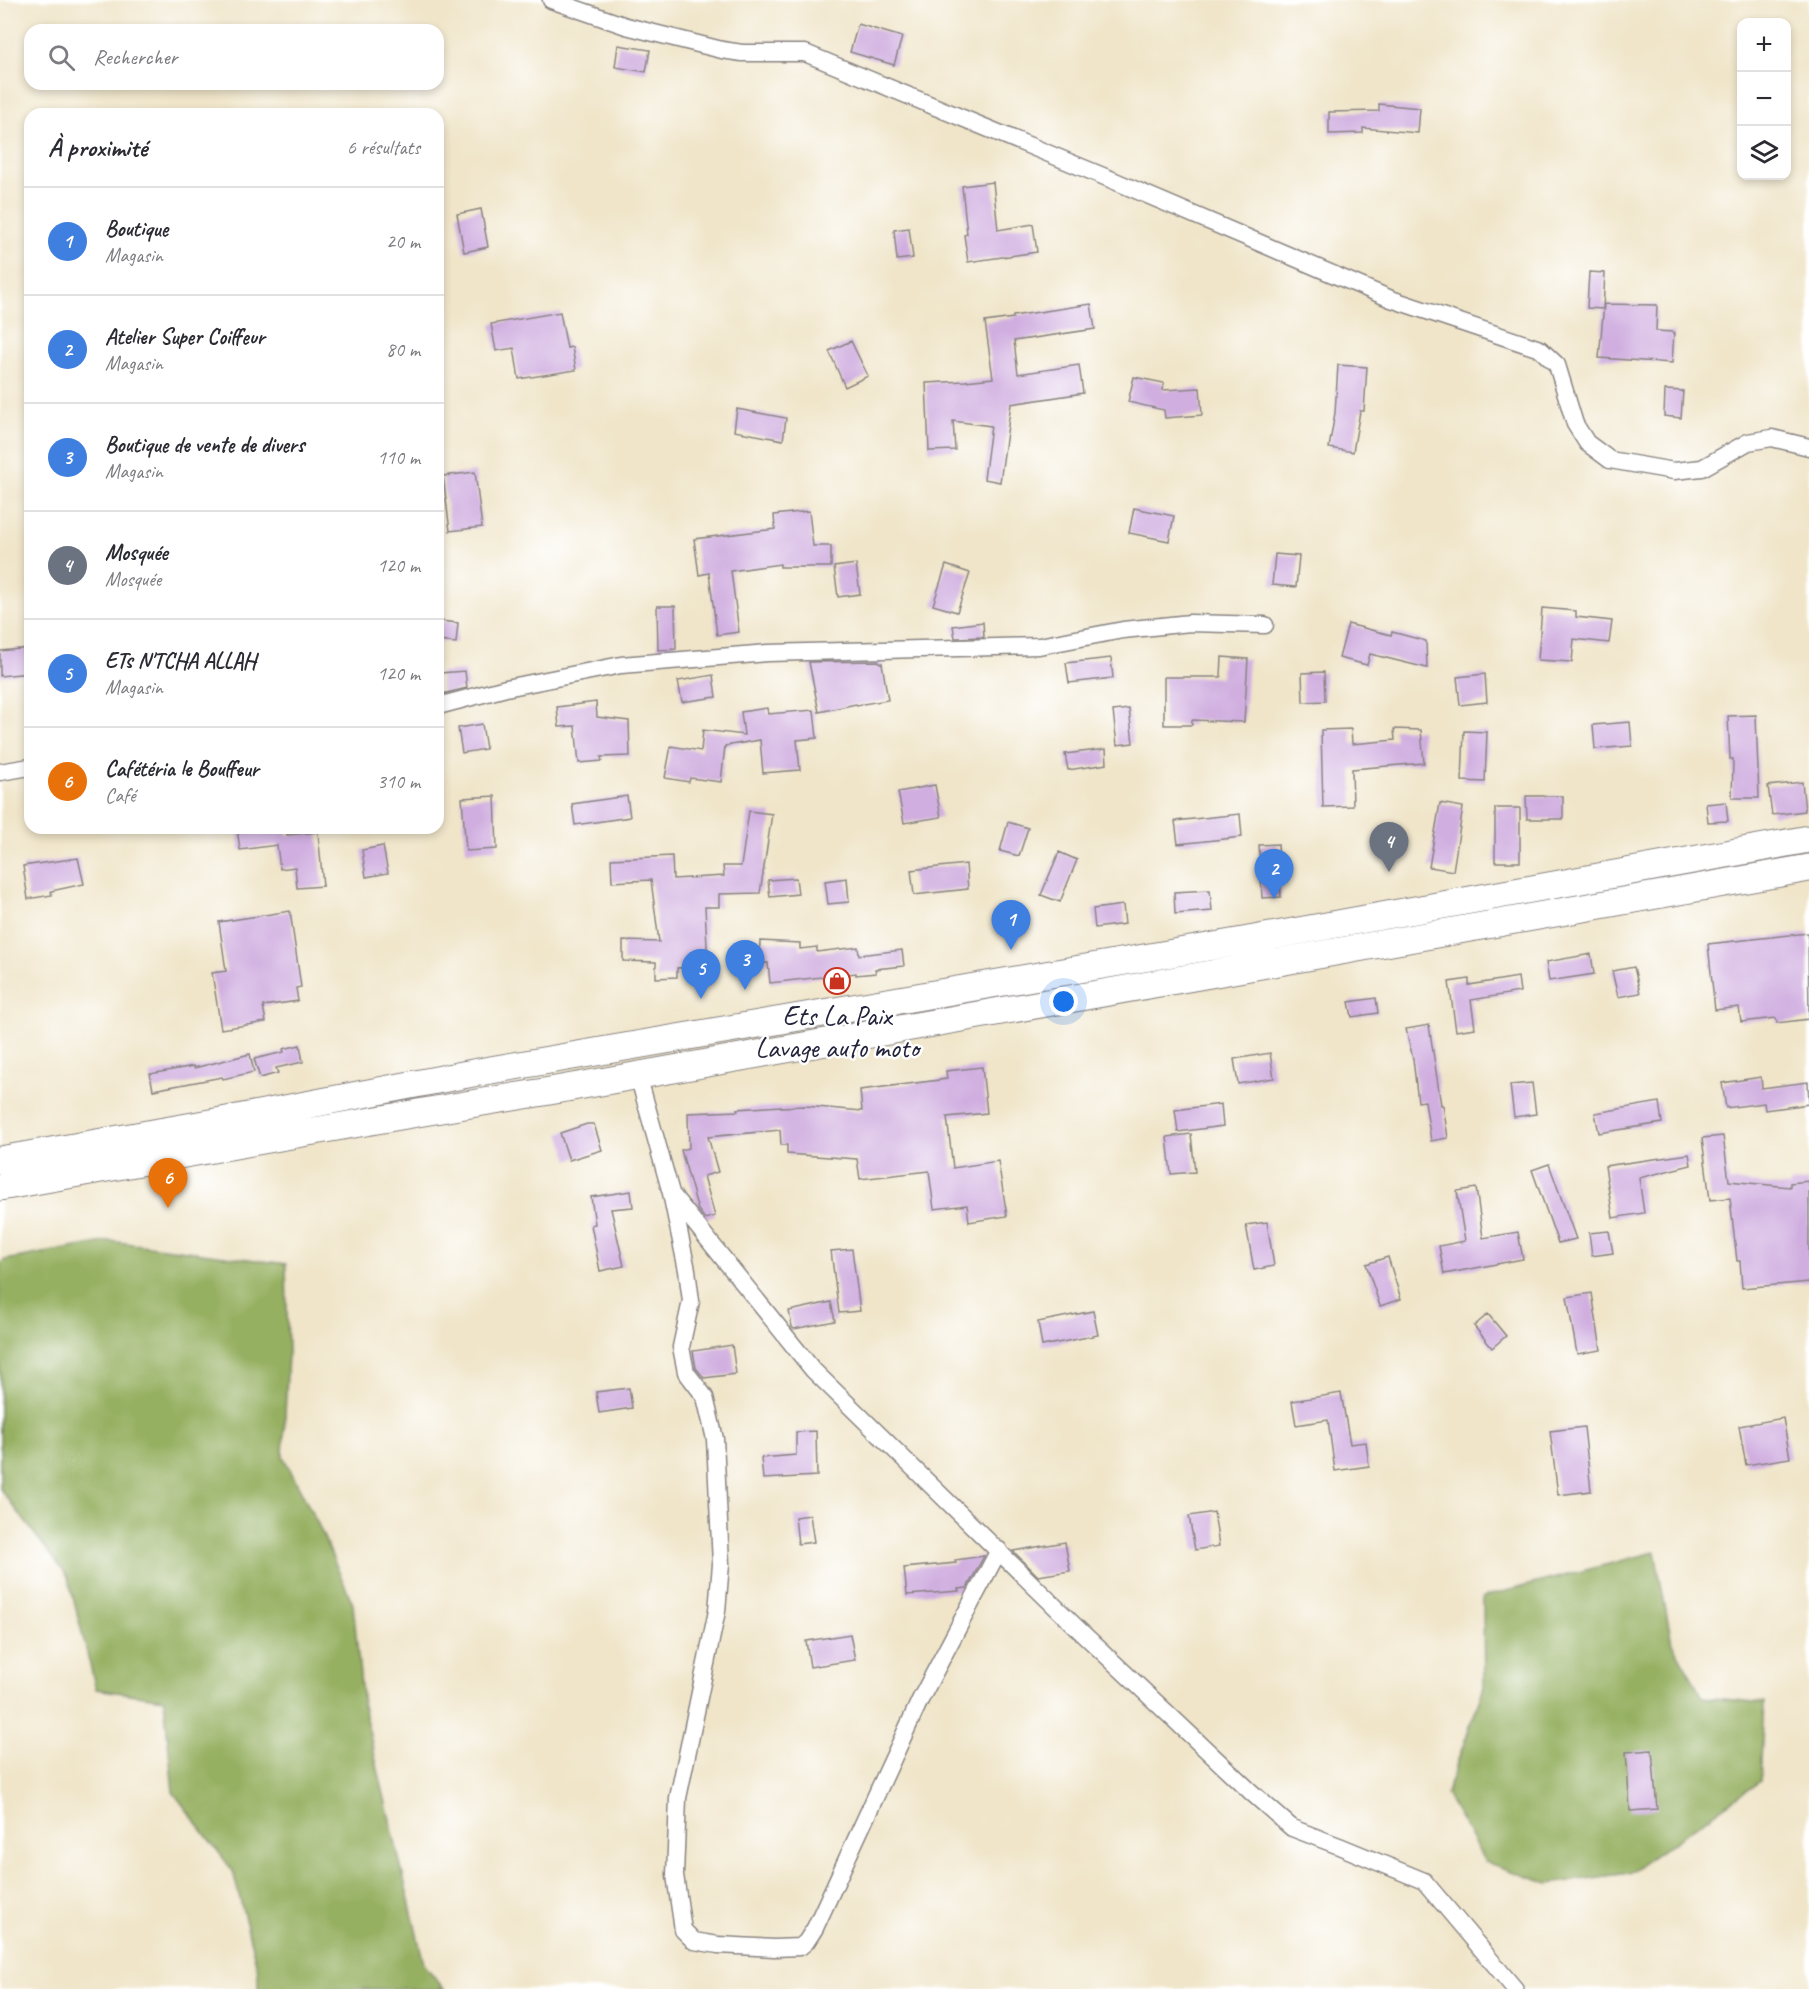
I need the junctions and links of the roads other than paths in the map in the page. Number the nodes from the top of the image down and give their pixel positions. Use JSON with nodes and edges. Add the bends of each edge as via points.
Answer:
{"nodes":[{"id":1,"x":551,"y":0,"type":"edge"},
{"id":2,"x":1809,"y":447,"type":"edge"},
{"id":3,"x":1265,"y":626,"type":"dead end"},
{"id":4,"x":444,"y":704,"type":"edge"},
{"id":5,"x":24,"y":768,"type":"edge"},
{"id":6,"x":0,"y":772,"type":"edge"},
{"id":7,"x":1809,"y":839,"type":"edge"},
{"id":8,"x":1809,"y":868,"type":"edge"},
{"id":9,"x":638,"y":1075,"type":"junction"},
{"id":10,"x":0,"y":1160,"type":"edge"},
{"id":11,"x":0,"y":1187,"type":"edge"},
{"id":12,"x":671,"y":1193,"type":"junction"},
{"id":13,"x":999,"y":1550,"type":"junction"},
{"id":14,"x":1515,"y":1989,"type":"edge"}],
"edges":[{"from":1,"to":2,"type":"street","via":[[626,26],[722,50],[806,53],[1391,299],[1540,349],[1557,366],[1575,424],[1587,443],[1610,460],[1674,471],[1702,468],[1748,442],[1764,439]]},
{"from":3,"to":4,"type":"street","via":[[1190,623],[1123,630],[1039,646],[768,653],[621,665]]},
{"from":5,"to":6,"type":"street"},
{"from":7,"to":10,"type":"main road","via":[[473,1073]]},
{"from":8,"to":9,"type":"main road"},
{"from":9,"to":11,"type":"main road"},
{"from":9,"to":12,"type":"street"},
{"from":12,"to":13,"type":"street","via":[[813,1370]]},
{"from":12,"to":13,"type":"street","via":[[692,1301],[681,1347],[686,1372],[705,1397],[715,1439],[722,1564],[717,1611],[678,1798],[675,1875],[683,1930],[694,1941],[774,1948],[800,1947],[806,1942],[920,1700]]},
{"from":13,"to":14,"type":"street","via":[[1292,1828],[1424,1881]]}]}
